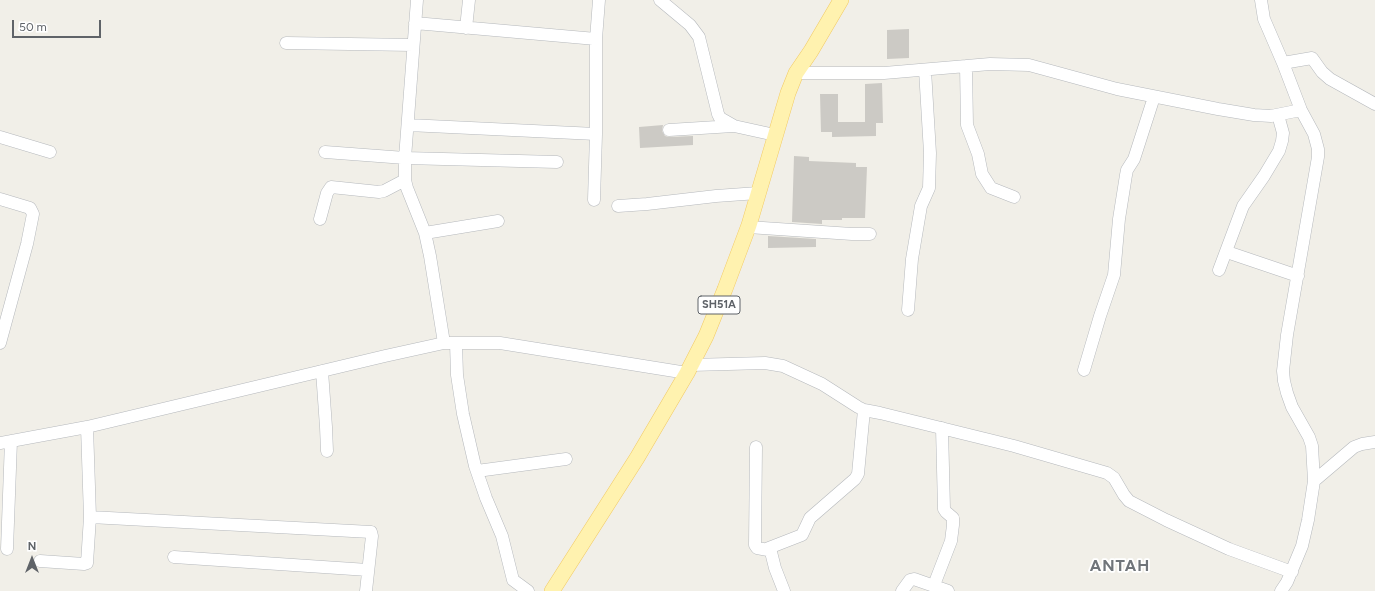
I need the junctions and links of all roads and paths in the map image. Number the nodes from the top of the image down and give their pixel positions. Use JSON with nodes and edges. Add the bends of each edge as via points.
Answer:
{"nodes":[{"id":1,"x":417,"y":0,"type":"edge"},
{"id":2,"x":469,"y":0,"type":"edge"},
{"id":3,"x":600,"y":0,"type":"edge"},
{"id":4,"x":660,"y":0,"type":"edge"},
{"id":5,"x":841,"y":0,"type":"edge"},
{"id":6,"x":1261,"y":0,"type":"edge"},
{"id":7,"x":415,"y":24,"type":"junction"},
{"id":8,"x":466,"y":28,"type":"junction"},
{"id":9,"x":596,"y":39,"type":"junction"},
{"id":10,"x":286,"y":42,"type":"dead end"},
{"id":11,"x":413,"y":45,"type":"junction"},
{"id":12,"x":1283,"y":63,"type":"junction"},
{"id":13,"x":966,"y":66,"type":"junction"},
{"id":14,"x":925,"y":70,"type":"junction"},
{"id":15,"x":796,"y":73,"type":"junction"},
{"id":16,"x":1154,"y":97,"type":"junction"},
{"id":17,"x":1375,"y":104,"type":"edge"},
{"id":18,"x":1301,"y":110,"type":"junction"},
{"id":19,"x":1278,"y":115,"type":"junction"},
{"id":20,"x":408,"y":125,"type":"junction"},
{"id":21,"x":734,"y":126,"type":"junction"},
{"id":22,"x":669,"y":130,"type":"dead end"},
{"id":23,"x":596,"y":134,"type":"junction"},
{"id":24,"x":775,"y":135,"type":"junction"},
{"id":25,"x":0,"y":137,"type":"edge"},
{"id":26,"x":50,"y":152,"type":"dead end"},
{"id":27,"x":325,"y":152,"type":"dead end"},
{"id":28,"x":405,"y":158,"type":"junction"},
{"id":29,"x":556,"y":162,"type":"dead end"},
{"id":30,"x":405,"y":180,"type":"junction"},
{"id":31,"x":758,"y":193,"type":"junction"},
{"id":32,"x":1014,"y":197,"type":"dead end"},
{"id":33,"x":0,"y":199,"type":"edge"},
{"id":34,"x":594,"y":200,"type":"dead end"},
{"id":35,"x":618,"y":206,"type":"dead end"},
{"id":36,"x":320,"y":219,"type":"dead end"},
{"id":37,"x":498,"y":221,"type":"dead end"},
{"id":38,"x":748,"y":226,"type":"junction"},
{"id":39,"x":425,"y":233,"type":"junction"},
{"id":40,"x":870,"y":234,"type":"dead end"},
{"id":41,"x":1226,"y":252,"type":"junction"},
{"id":42,"x":1219,"y":270,"type":"dead end"},
{"id":43,"x":1298,"y":276,"type":"junction"},
{"id":44,"x":908,"y":310,"type":"dead end"},
{"id":45,"x":0,"y":343,"type":"edge"},
{"id":46,"x":450,"y":343,"type":"junction"},
{"id":47,"x":689,"y":369,"type":"junction"},
{"id":48,"x":322,"y":370,"type":"junction"},
{"id":49,"x":1084,"y":370,"type":"dead end"},
{"id":50,"x":864,"y":410,"type":"junction"},
{"id":51,"x":87,"y":427,"type":"junction"},
{"id":52,"x":942,"y":428,"type":"junction"},
{"id":53,"x":6,"y":442,"type":"edge"},
{"id":54,"x":1375,"y":442,"type":"edge"},
{"id":55,"x":756,"y":447,"type":"dead end"},
{"id":56,"x":327,"y":451,"type":"dead end"},
{"id":57,"x":566,"y":459,"type":"dead end"},
{"id":58,"x":477,"y":471,"type":"junction"},
{"id":59,"x":1314,"y":481,"type":"junction"},
{"id":60,"x":90,"y":517,"type":"junction"},
{"id":61,"x":7,"y":549,"type":"dead end"},
{"id":62,"x":766,"y":549,"type":"junction"},
{"id":63,"x":174,"y":557,"type":"dead end"},
{"id":64,"x":40,"y":561,"type":"dead end"},
{"id":65,"x":368,"y":570,"type":"junction"},
{"id":66,"x":1292,"y":572,"type":"junction"},
{"id":67,"x":934,"y":585,"type":"junction"},
{"id":68,"x":366,"y":591,"type":"edge"},
{"id":69,"x":528,"y":591,"type":"edge"},
{"id":70,"x":552,"y":591,"type":"edge"},
{"id":71,"x":784,"y":591,"type":"edge"},
{"id":72,"x":902,"y":591,"type":"edge"},
{"id":73,"x":948,"y":591,"type":"edge"},
{"id":74,"x":1281,"y":591,"type":"edge"}],
"edges":[{"from":1,"to":7,"type":"street"},
{"from":2,"to":8,"type":"street"},
{"from":3,"to":9,"type":"street"},
{"from":4,"to":21,"type":"street","via":[[690,25],[699,37],[718,114]]},
{"from":5,"to":15,"type":"main road","number":"SH51A"},
{"from":6,"to":12,"type":"street","via":[[1264,19]]},
{"from":7,"to":8,"type":"street"},
{"from":7,"to":11,"type":"street"},
{"from":8,"to":9,"type":"street"},
{"from":9,"to":23,"type":"street"},
{"from":10,"to":11,"type":"street"},
{"from":11,"to":20,"type":"street"},
{"from":12,"to":17,"type":"street","via":[[1312,58],[1330,79]]},
{"from":12,"to":18,"type":"street"},
{"from":13,"to":14,"type":"street"},
{"from":13,"to":16,"type":"street","via":[[1029,65]]},
{"from":13,"to":32,"type":"street","via":[[968,125],[982,174],[990,188]]},
{"from":14,"to":15,"type":"street","via":[[884,73]]},
{"from":14,"to":44,"type":"street","via":[[930,153],[928,188],[921,206],[912,259]]},
{"from":15,"to":24,"type":"main road","number":"SH51A"},
{"from":16,"to":19,"type":"street","via":[[1244,114]]},
{"from":16,"to":49,"type":"street","via":[[1134,159],[1127,170],[1114,276]]},
{"from":18,"to":19,"type":"street"},
{"from":18,"to":43,"type":"street","via":[[1316,139],[1318,157]]},
{"from":19,"to":41,"type":"street","via":[[1283,133],[1282,141],[1264,176],[1243,206]]},
{"from":20,"to":23,"type":"street"},
{"from":20,"to":28,"type":"street"},
{"from":21,"to":22,"type":"street"},
{"from":21,"to":24,"type":"street"},
{"from":23,"to":34,"type":"street"},
{"from":24,"to":31,"type":"main road","number":"SH51A"},
{"from":25,"to":26,"type":"street"},
{"from":27,"to":28,"type":"street"},
{"from":28,"to":29,"type":"street"},
{"from":28,"to":30,"type":"street"},
{"from":30,"to":36,"type":"street","via":[[379,192],[331,187]]},
{"from":30,"to":39,"type":"street"},
{"from":31,"to":35,"type":"street"},
{"from":31,"to":38,"type":"main road","number":"SH51A"},
{"from":33,"to":45,"type":"street","via":[[30,208],[33,214]]},
{"from":37,"to":39,"type":"street"},
{"from":38,"to":40,"type":"street"},
{"from":38,"to":47,"type":"main road","number":"SH51A","via":[[718,308]]},
{"from":39,"to":46,"type":"street"},
{"from":41,"to":42,"type":"street"},
{"from":41,"to":43,"type":"street"},
{"from":43,"to":59,"type":"street","via":[[1287,335],[1283,375],[1290,400],[1312,446]]},
{"from":46,"to":47,"type":"street","via":[[500,343]]},
{"from":46,"to":48,"type":"street"},
{"from":46,"to":58,"type":"street"},
{"from":47,"to":50,"type":"street","via":[[765,363],[783,366],[822,384]]},
{"from":47,"to":70,"type":"main road","number":"SH51A","via":[[637,458]]},
{"from":48,"to":51,"type":"street"},
{"from":48,"to":56,"type":"street"},
{"from":50,"to":52,"type":"street"},
{"from":50,"to":62,"type":"street","via":[[858,474],[855,479],[810,518],[802,535]]},
{"from":51,"to":53,"type":"street"},
{"from":51,"to":60,"type":"street"},
{"from":52,"to":66,"type":"street","via":[[1107,473],[1114,478],[1129,501],[1229,549]]},
{"from":52,"to":67,"type":"street","via":[[944,509],[952,517],[953,525],[951,541]]},
{"from":53,"to":61,"type":"street"},
{"from":54,"to":59,"type":"street","via":[[1354,447]]},
{"from":55,"to":62,"type":"street","via":[[756,545],[758,548]]},
{"from":57,"to":58,"type":"street"},
{"from":58,"to":69,"type":"street","via":[[502,536],[513,580]]},
{"from":59,"to":66,"type":"street","via":[[1302,546]]},
{"from":60,"to":64,"type":"street","via":[[87,564]]},
{"from":60,"to":65,"type":"street","via":[[371,532]]},
{"from":62,"to":71,"type":"street","via":[[772,554]]},
{"from":63,"to":65,"type":"street"},
{"from":65,"to":68,"type":"street"},
{"from":66,"to":74,"type":"street"},
{"from":67,"to":72,"type":"street","via":[[914,579],[910,580]]},
{"from":67,"to":73,"type":"street"}]}
